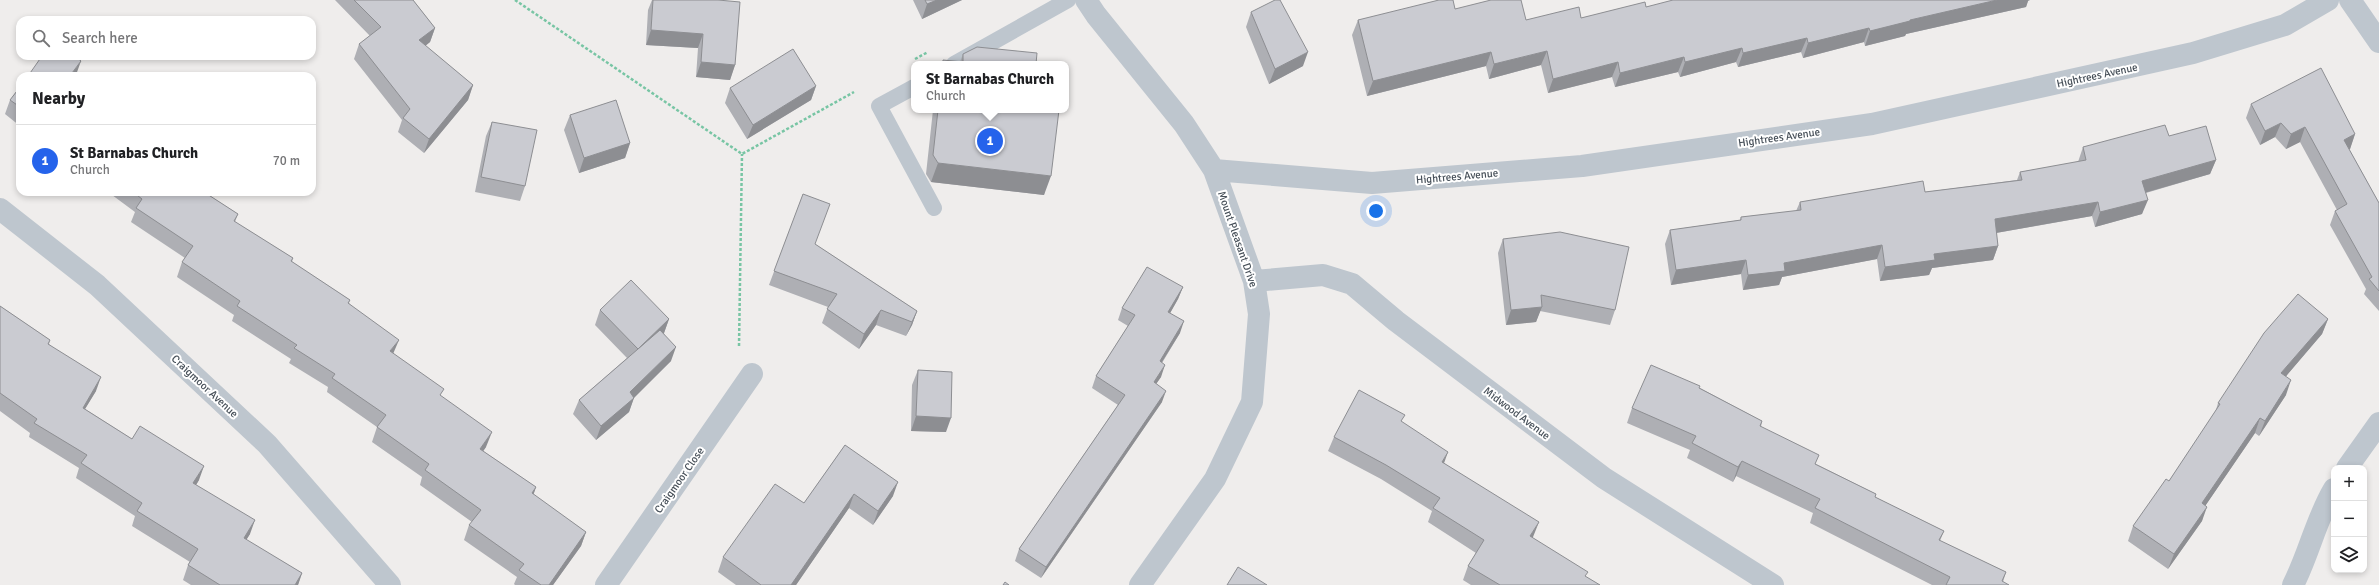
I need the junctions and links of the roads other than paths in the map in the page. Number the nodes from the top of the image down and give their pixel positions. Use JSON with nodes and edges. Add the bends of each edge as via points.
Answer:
{"nodes":[{"id":1,"x":1068,"y":0,"type":"edge"},
{"id":2,"x":1086,"y":0,"type":"edge"},
{"id":3,"x":2328,"y":0,"type":"edge"},
{"id":4,"x":2350,"y":0,"type":"edge"},
{"id":5,"x":2379,"y":42,"type":"edge"},
{"id":6,"x":959,"y":61,"type":"edge"},
{"id":7,"x":911,"y":89,"type":"edge"},
{"id":8,"x":1214,"y":170,"type":"junction"},
{"id":9,"x":934,"y":208,"type":"dead end"},
{"id":10,"x":0,"y":209,"type":"edge"},
{"id":11,"x":1254,"y":281,"type":"junction"},
{"id":12,"x":752,"y":374,"type":"dead end"},
{"id":13,"x":2379,"y":423,"type":"edge"},
{"id":14,"x":2349,"y":465,"type":"edge"},
{"id":15,"x":2331,"y":494,"type":"edge"},
{"id":16,"x":390,"y":585,"type":"edge"},
{"id":17,"x":606,"y":585,"type":"edge"},
{"id":18,"x":1140,"y":585,"type":"edge"},
{"id":19,"x":1773,"y":585,"type":"edge"},
{"id":20,"x":2293,"y":585,"type":"edge"}],
"edges":[{"from":1,"to":6,"type":"lane"},
{"from":2,"to":8,"type":"street","name":"Mount Pleasant Drive","via":[[1184,124]]},
{"from":3,"to":8,"type":"street","name":"Hightrees Avenue","via":[[2285,25],[2193,54],[1872,124],[1582,166],[1372,183]]},
{"from":4,"to":5,"type":"street"},
{"from":7,"to":9,"type":"lane","via":[[879,106]]},
{"from":8,"to":11,"type":"street","name":"Mount Pleasant Drive"},
{"from":10,"to":16,"type":"street","name":"Craigmoor Avenue","via":[[97,285],[267,444]]},
{"from":11,"to":18,"type":"street","name":"Mount Pleasant Drive","via":[[1259,314],[1252,402],[1215,479]]},
{"from":11,"to":19,"type":"street","name":"Midwood Avenue","via":[[1323,275],[1352,284],[1396,321],[1604,478]]},
{"from":12,"to":17,"type":"street","name":"Craigmoor Close"},
{"from":13,"to":14,"type":"street"},
{"from":15,"to":20,"type":"street","via":[[2322,509]]}]}
